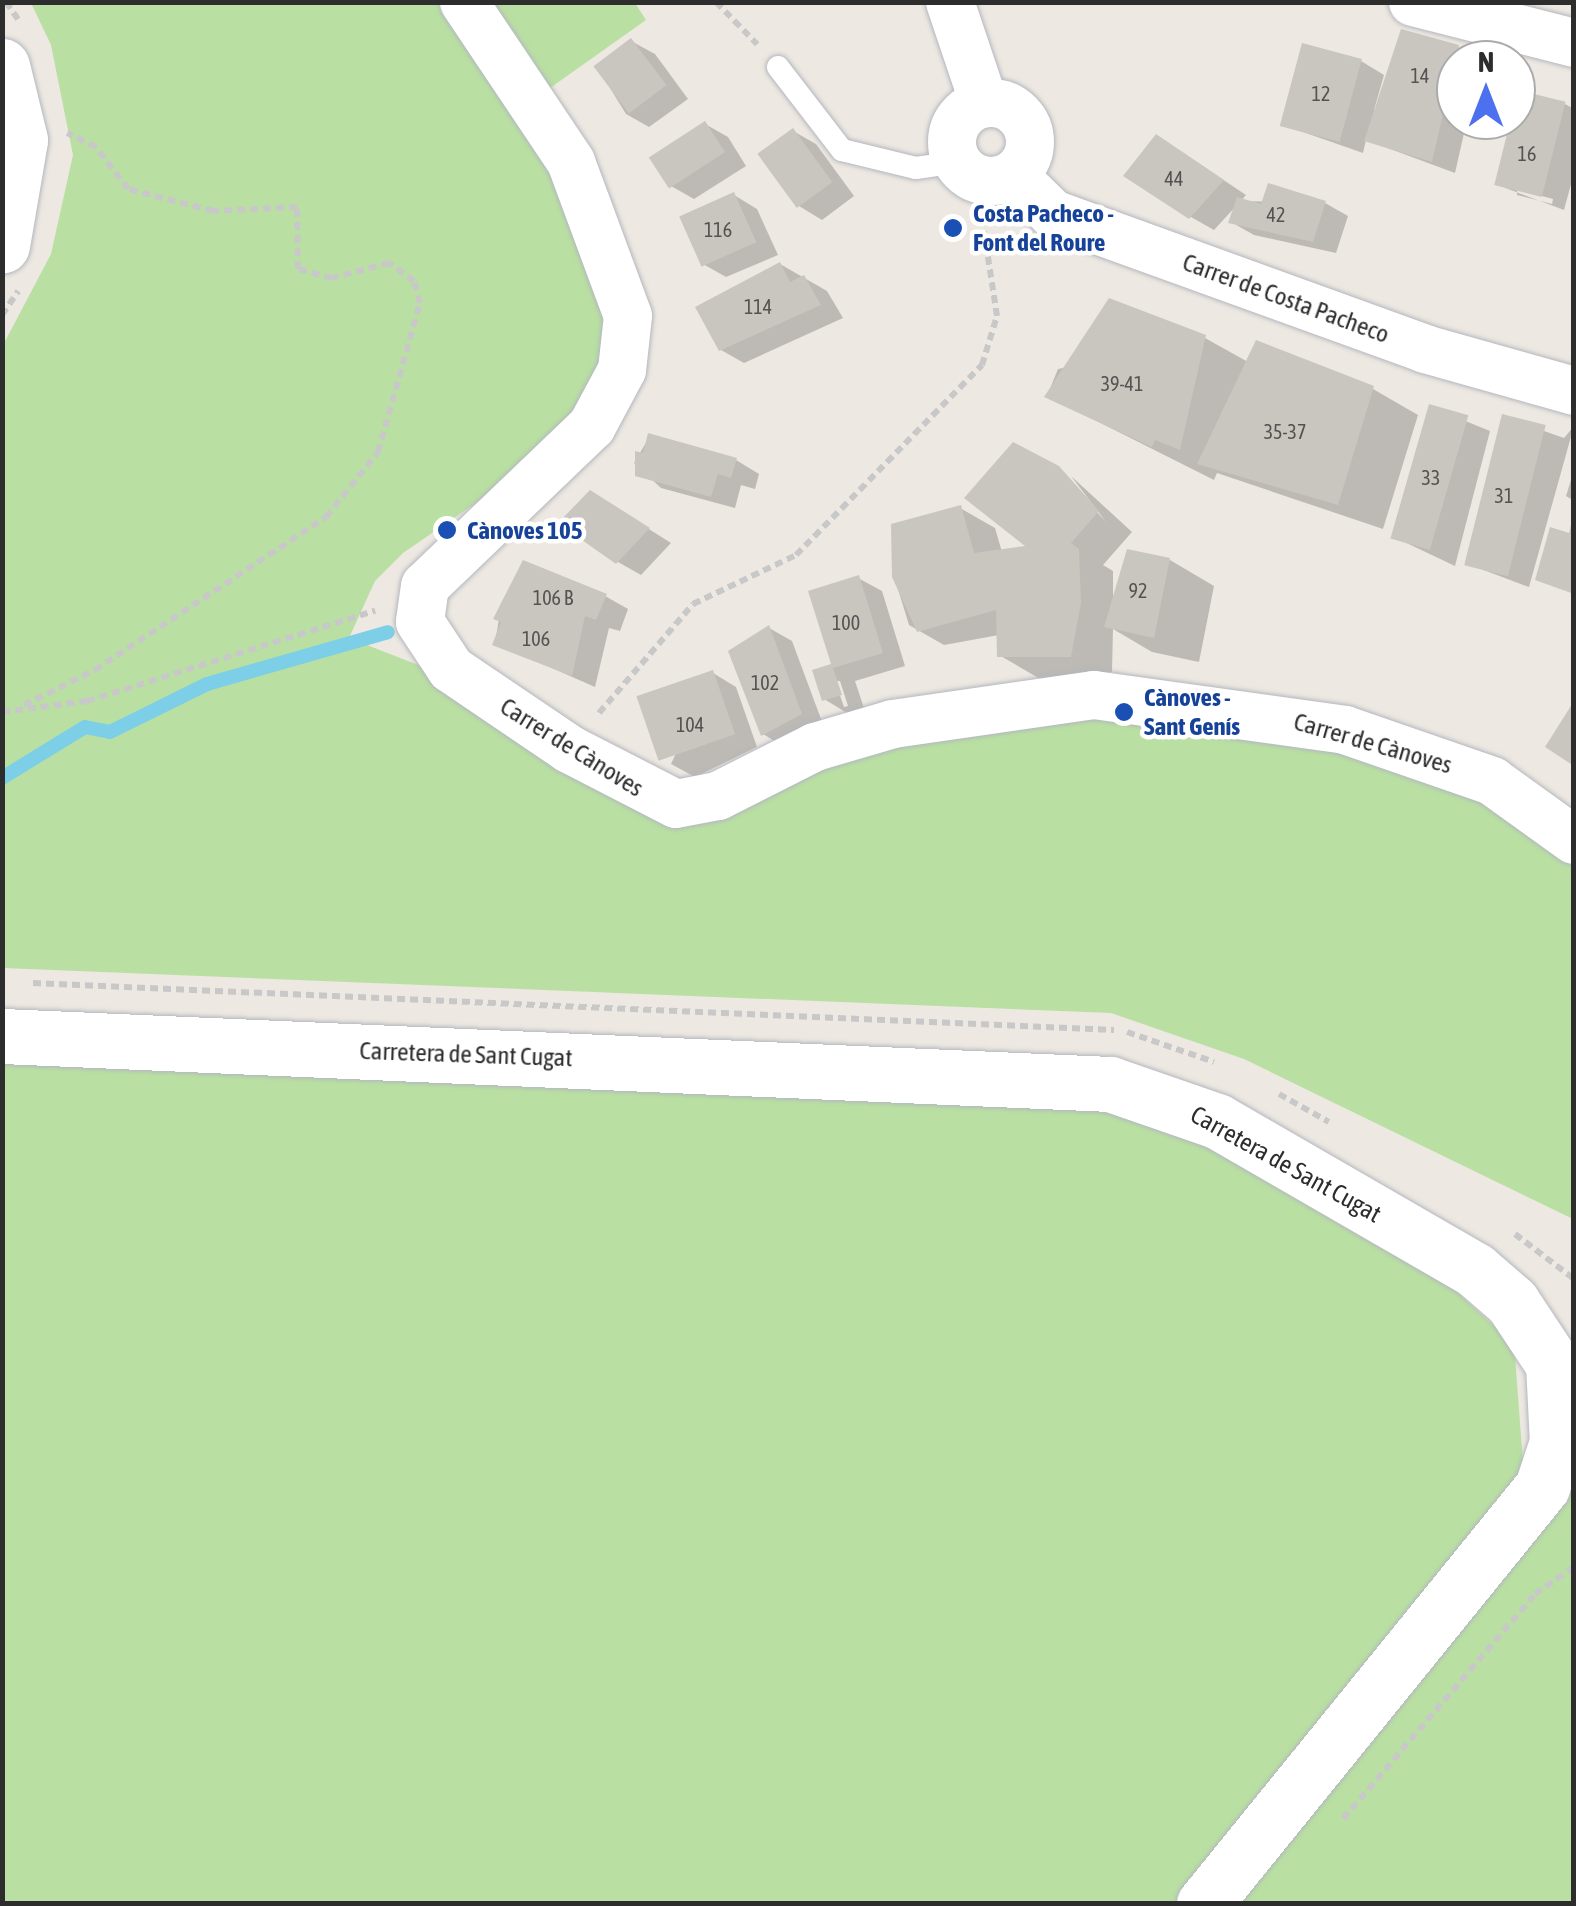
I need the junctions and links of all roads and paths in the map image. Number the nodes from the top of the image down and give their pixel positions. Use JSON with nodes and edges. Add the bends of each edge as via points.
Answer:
{"nodes":[{"id":1,"x":464,"y":2,"type":"edge"},
{"id":2,"x":716,"y":2,"type":"edge"},
{"id":3,"x":950,"y":2,"type":"edge"},
{"id":4,"x":1412,"y":2,"type":"edge"},
{"id":5,"x":1574,"y":43,"type":"edge"},
{"id":6,"x":771,"y":60,"type":"joint"},
{"id":7,"x":2,"y":66,"type":"edge"},
{"id":8,"x":984,"y":103,"type":"junction"},
{"id":9,"x":51,"y":131,"type":"dead end"},
{"id":10,"x":957,"y":162,"type":"junction"},
{"id":11,"x":1014,"y":175,"type":"junction"},
{"id":12,"x":983,"y":225,"type":"dead end"},
{"id":13,"x":2,"y":244,"type":"edge"},
{"id":14,"x":1574,"y":391,"type":"edge"},
{"id":15,"x":418,"y":604,"type":"junction"},
{"id":16,"x":24,"y":705,"type":"junction"},
{"id":17,"x":2,"y":712,"type":"edge"},
{"id":18,"x":594,"y":718,"type":"dead end"},
{"id":19,"x":1574,"y":840,"type":"edge"},
{"id":20,"x":2,"y":1008,"type":"edge"},
{"id":21,"x":2,"y":1036,"type":"edge"},
{"id":22,"x":1574,"y":1348,"type":"edge"},
{"id":23,"x":1574,"y":1489,"type":"edge"},
{"id":24,"x":1574,"y":1567,"type":"edge"},
{"id":25,"x":1332,"y":1831,"type":"dead end"},
{"id":26,"x":1204,"y":1904,"type":"edge"},
{"id":27,"x":1235,"y":1904,"type":"edge"}],
"edges":[{"from":1,"to":15,"type":"street","via":[[594,207],[625,290],[628,344],[612,398],[592,426],[438,568]]},
{"from":2,"to":6,"type":"path"},
{"from":3,"to":8,"type":"street"},
{"from":4,"to":5,"type":"street"},
{"from":6,"to":10,"type":"lane","via":[[842,150],[916,168]]},
{"from":7,"to":13,"type":"main road","via":[[20,140]]},
{"from":8,"to":10,"type":"street","via":[[955,125]]},
{"from":8,"to":11,"type":"street","via":[[1009,106],[1028,126],[1030,153]]},
{"from":9,"to":16,"type":"path","via":[[96,147],[128,189],[213,210],[296,207],[298,269],[332,278],[390,263],[414,280],[420,303],[378,452],[326,517],[96,670]]},
{"from":10,"to":11,"type":"street","via":[[976,178]]},
{"from":11,"to":14,"type":"street","name":"Carrer de Costa Pacheco","via":[[1054,214],[1425,349]]},
{"from":12,"to":18,"type":"path","via":[[997,316],[982,365],[796,555],[692,604]]},
{"from":15,"to":16,"type":"path","via":[[87,701]]},
{"from":15,"to":19,"type":"street","name":"Carrer de Cànoves","via":[[426,636],[451,669],[586,759],[676,804],[700,803],[815,747],[893,724],[1094,695],[1344,730],[1492,781]]},
{"from":16,"to":17,"type":"path"},
{"from":20,"to":22,"type":"main road","name":"Carretera de Sant Cugat","via":[[1110,1056],[1255,1113],[1502,1259],[1540,1292]]},
{"from":21,"to":26,"type":"main road","name":"Carretera de Sant Cugat","via":[[1110,1084],[1217,1121],[1475,1270],[1512,1302],[1553,1364],[1557,1442],[1542,1487]]},
{"from":23,"to":27,"type":"main road","via":[[1535,1548]]},
{"from":24,"to":25,"type":"path","via":[[1535,1594]]}]}
